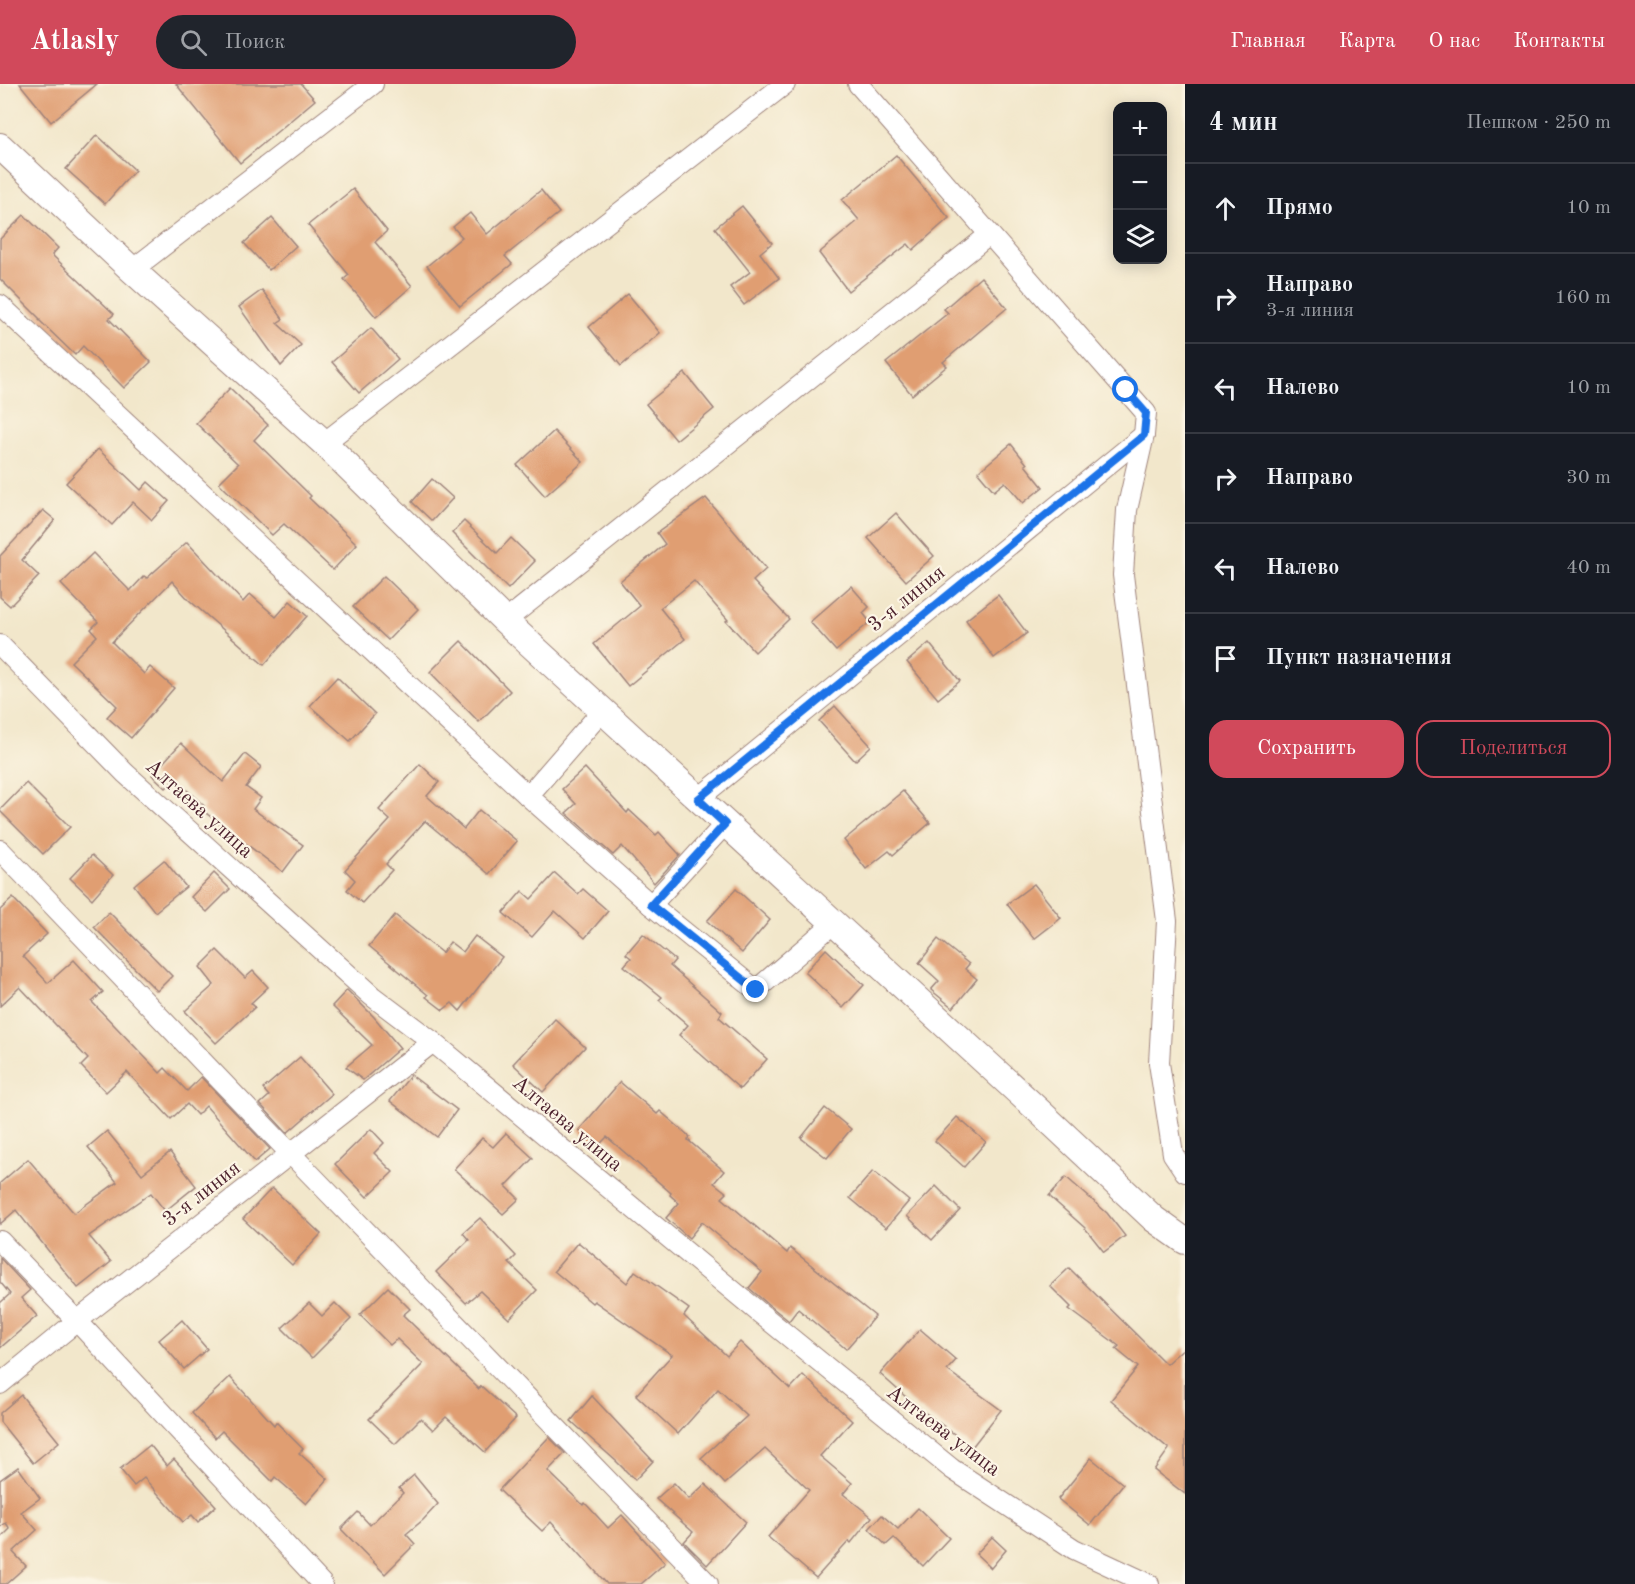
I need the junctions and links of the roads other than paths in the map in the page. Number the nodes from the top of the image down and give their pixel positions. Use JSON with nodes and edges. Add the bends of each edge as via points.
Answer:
{"nodes":[{"id":1,"x":373,"y":84,"type":"edge"},
{"id":2,"x":785,"y":84,"type":"edge"},
{"id":3,"x":858,"y":84,"type":"edge"},
{"id":4,"x":0,"y":146,"type":"edge"},
{"id":5,"x":989,"y":235,"type":"junction"},
{"id":6,"x":132,"y":270,"type":"junction"},
{"id":7,"x":0,"y":305,"type":"edge"},
{"id":8,"x":1144,"y":435,"type":"junction"},
{"id":9,"x":324,"y":443,"type":"junction"},
{"id":10,"x":505,"y":621,"type":"junction"},
{"id":11,"x":0,"y":645,"type":"edge"},
{"id":12,"x":602,"y":711,"type":"junction"},
{"id":13,"x":528,"y":796,"type":"junction"},
{"id":14,"x":698,"y":799,"type":"junction"},
{"id":15,"x":725,"y":824,"type":"junction"},
{"id":16,"x":0,"y":850,"type":"edge"},
{"id":17,"x":651,"y":905,"type":"junction"},
{"id":18,"x":834,"y":923,"type":"junction"},
{"id":19,"x":433,"y":1042,"type":"junction"},
{"id":20,"x":291,"y":1154,"type":"junction"},
{"id":21,"x":1185,"y":1172,"type":"edge"},
{"id":22,"x":0,"y":1240,"type":"edge"},
{"id":23,"x":1185,"y":1241,"type":"edge"},
{"id":24,"x":77,"y":1321,"type":"junction"},
{"id":25,"x":0,"y":1384,"type":"edge"},
{"id":26,"x":1147,"y":1583,"type":"edge"},
{"id":27,"x":322,"y":1584,"type":"edge"},
{"id":28,"x":708,"y":1584,"type":"edge"}],
"edges":[{"from":1,"to":6,"type":"street"},
{"from":2,"to":9,"type":"street"},
{"from":3,"to":5,"type":"street"},
{"from":4,"to":6,"type":"street"},
{"from":5,"to":8,"type":"street","via":[[1146,413]]},
{"from":5,"to":10,"type":"street"},
{"from":6,"to":9,"type":"street"},
{"from":7,"to":13,"type":"street"},
{"from":8,"to":14,"type":"street","name":"3-я линия"},
{"from":8,"to":21,"type":"street","via":[[1127,510],[1123,575],[1167,921],[1159,1062],[1173,1154]]},
{"from":9,"to":10,"type":"street"},
{"from":10,"to":12,"type":"street"},
{"from":11,"to":19,"type":"street","name":"Алтаева улица","via":[[134,781],[372,996]]},
{"from":12,"to":13,"type":"street"},
{"from":12,"to":14,"type":"street"},
{"from":13,"to":17,"type":"street"},
{"from":14,"to":15,"type":"street"},
{"from":15,"to":17,"type":"street"},
{"from":15,"to":18,"type":"street"},
{"from":16,"to":20,"type":"street"},
{"from":17,"to":18,"type":"street","via":[[756,990]]},
{"from":18,"to":23,"type":"street","via":[[1154,1219]]},
{"from":19,"to":20,"type":"street","name":"3-я линия"},
{"from":19,"to":26,"type":"street","name":"Алтаева улица","via":[[952,1469],[1074,1549]]},
{"from":20,"to":24,"type":"street","name":"3-я линия"},
{"from":20,"to":28,"type":"street"},
{"from":22,"to":24,"type":"street"},
{"from":24,"to":25,"type":"street","name":"3-я линия"},
{"from":24,"to":27,"type":"street"}]}
